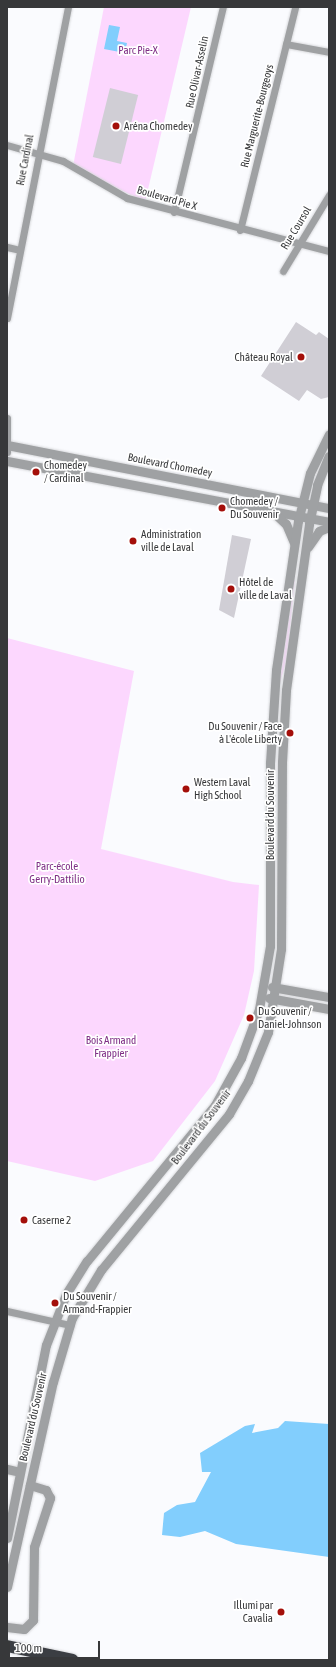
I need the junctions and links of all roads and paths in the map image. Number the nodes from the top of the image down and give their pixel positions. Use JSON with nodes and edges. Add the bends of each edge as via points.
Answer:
{"nodes":[{"id":1,"x":68,"y":7,"type":"edge"},
{"id":2,"x":223,"y":7,"type":"edge"},
{"id":3,"x":296,"y":7,"type":"edge"},
{"id":4,"x":286,"y":44,"type":"junction"},
{"id":5,"x":329,"y":52,"type":"edge"},
{"id":6,"x":7,"y":144,"type":"edge"},
{"id":7,"x":38,"y":152,"type":"junction"},
{"id":8,"x":329,"y":195,"type":"edge"},
{"id":9,"x":174,"y":212,"type":"junction"},
{"id":10,"x":240,"y":230,"type":"junction"},
{"id":11,"x":299,"y":244,"type":"junction"},
{"id":12,"x":7,"y":247,"type":"edge"},
{"id":13,"x":20,"y":250,"type":"junction"},
{"id":14,"x":329,"y":251,"type":"edge"},
{"id":15,"x":283,"y":272,"type":"dead end"},
{"id":16,"x":7,"y":318,"type":"edge"},
{"id":17,"x":7,"y":418,"type":"edge"},
{"id":18,"x":329,"y":434,"type":"edge"},
{"id":19,"x":7,"y":447,"type":"edge"},
{"id":20,"x":329,"y":456,"type":"edge"},
{"id":21,"x":7,"y":461,"type":"edge"},
{"id":22,"x":302,"y":503,"type":"junction"},
{"id":23,"x":313,"y":505,"type":"junction"},
{"id":24,"x":329,"y":508,"type":"edge"},
{"id":25,"x":273,"y":512,"type":"junction"},
{"id":26,"x":299,"y":517,"type":"junction"},
{"id":27,"x":310,"y":519,"type":"junction"},
{"id":28,"x":329,"y":522,"type":"edge"},
{"id":29,"x":329,"y":527,"type":"edge"},
{"id":30,"x":294,"y":545,"type":"junction"},
{"id":31,"x":306,"y":552,"type":"junction"},
{"id":32,"x":265,"y":986,"type":"junction"},
{"id":33,"x":277,"y":988,"type":"junction"},
{"id":34,"x":262,"y":997,"type":"junction"},
{"id":35,"x":329,"y":997,"type":"edge"},
{"id":36,"x":275,"y":999,"type":"junction"},
{"id":37,"x":329,"y":1009,"type":"edge"},
{"id":38,"x":7,"y":1310,"type":"edge"},
{"id":39,"x":54,"y":1320,"type":"junction"},
{"id":40,"x":70,"y":1325,"type":"junction"},
{"id":41,"x":7,"y":1469,"type":"edge"},
{"id":42,"x":20,"y":1472,"type":"junction"},
{"id":43,"x":30,"y":1485,"type":"junction"},
{"id":44,"x":7,"y":1538,"type":"edge"},
{"id":45,"x":7,"y":1587,"type":"edge"},
{"id":46,"x":7,"y":1627,"type":"edge"},
{"id":47,"x":7,"y":1646,"type":"edge"},
{"id":48,"x":73,"y":1660,"type":"edge"}],
"edges":[{"from":1,"to":7,"type":"street","name":"Rue Cardinal"},
{"from":2,"to":9,"type":"street","name":"Rue Olivar-Asselin"},
{"from":3,"to":4,"type":"street","name":"Rue Marguerite-Bourgeoys"},
{"from":4,"to":5,"type":"street"},
{"from":4,"to":10,"type":"street","name":"Rue Marguerite-Bourgeoys"},
{"from":6,"to":7,"type":"street","name":"Boulevard Pie X"},
{"from":7,"to":9,"type":"street","name":"Boulevard Pie X","via":[[63,161],[127,198]]},
{"from":7,"to":13,"type":"street","name":"Rue Cardinal"},
{"from":8,"to":11,"type":"street","name":"Rue Coursol"},
{"from":9,"to":10,"type":"street","name":"Boulevard Pie X"},
{"from":10,"to":11,"type":"street","name":"Boulevard Pie X"},
{"from":11,"to":14,"type":"street","name":"Boulevard Pie X"},
{"from":11,"to":15,"type":"street","name":"Rue Coursol"},
{"from":12,"to":13,"type":"street"},
{"from":13,"to":16,"type":"street","name":"Rue Cardinal"},
{"from":17,"to":19,"type":"street"},
{"from":18,"to":22,"type":"street","name":"Boulevard du Souvenir","via":[[310,473]]},
{"from":19,"to":22,"type":"street","name":"Boulevard Chomedey"},
{"from":20,"to":23,"type":"street","name":"Boulevard du Souvenir"},
{"from":21,"to":25,"type":"street"},
{"from":22,"to":23,"type":"street","name":"Boulevard Chomedey"},
{"from":22,"to":26,"type":"street","name":"Boulevard du Souvenir"},
{"from":23,"to":24,"type":"street","name":"Boulevard Chomedey"},
{"from":23,"to":27,"type":"street","name":"Boulevard du Souvenir"},
{"from":25,"to":26,"type":"street"},
{"from":25,"to":30,"type":"street","via":[[286,524]]},
{"from":26,"to":27,"type":"street"},
{"from":26,"to":30,"type":"street","name":"Boulevard du Souvenir"},
{"from":27,"to":28,"type":"street"},
{"from":27,"to":31,"type":"street","name":"Boulevard du Souvenir"},
{"from":29,"to":31,"type":"street","via":[[318,533]]},
{"from":30,"to":32,"type":"street","name":"Boulevard du Souvenir","via":[[274,686],[270,763],[270,932]]},
{"from":31,"to":33,"type":"street","name":"Boulevard du Souvenir","via":[[284,713],[282,931]]},
{"from":32,"to":33,"type":"street"},
{"from":32,"to":34,"type":"street","name":"Boulevard du Souvenir"},
{"from":33,"to":35,"type":"street"},
{"from":33,"to":36,"type":"street","name":"Boulevard du Souvenir"},
{"from":34,"to":36,"type":"street"},
{"from":34,"to":39,"type":"street","name":"Boulevard du Souvenir","via":[[244,1050],[220,1097],[82,1268]]},
{"from":36,"to":37,"type":"street"},
{"from":36,"to":40,"type":"street","name":"Boulevard du Souvenir","via":[[262,1048],[234,1105],[101,1270]]},
{"from":38,"to":39,"type":"street"},
{"from":39,"to":40,"type":"street"},
{"from":39,"to":42,"type":"street","name":"Boulevard du Souvenir"},
{"from":40,"to":43,"type":"street","name":"Boulevard du Souvenir"},
{"from":41,"to":42,"type":"street"},
{"from":42,"to":44,"type":"street","name":"Boulevard du Souvenir"},
{"from":43,"to":45,"type":"street","name":"Boulevard du Souvenir"},
{"from":43,"to":46,"type":"street","via":[[45,1490],[50,1498],[35,1543],[33,1620],[24,1629]]},
{"from":47,"to":48,"type":"highway"}]}
